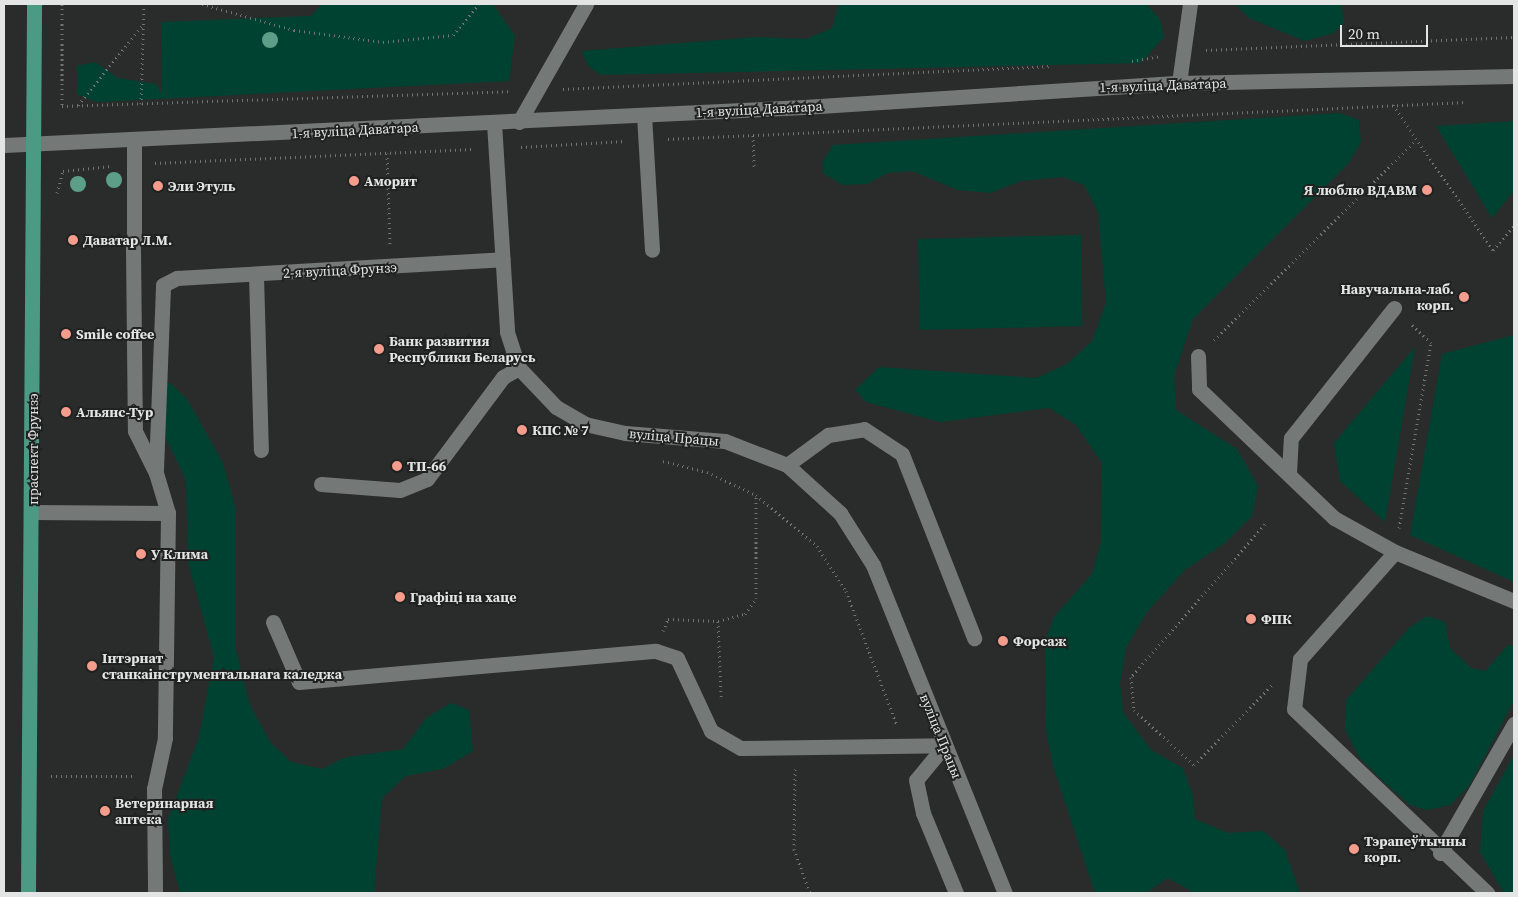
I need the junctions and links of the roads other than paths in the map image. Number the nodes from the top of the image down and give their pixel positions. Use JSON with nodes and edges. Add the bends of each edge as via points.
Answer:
{"nodes":[{"id":1,"x":34,"y":4,"type":"edge"},
{"id":2,"x":586,"y":4,"type":"edge"},
{"id":3,"x":1190,"y":4,"type":"edge"},
{"id":4,"x":1514,"y":76,"type":"edge"},
{"id":5,"x":1179,"y":82,"type":"junction"},
{"id":6,"x":644,"y":115,"type":"junction"},
{"id":7,"x":519,"y":122,"type":"junction"},
{"id":8,"x":494,"y":123,"type":"junction"},
{"id":9,"x":134,"y":141,"type":"junction"},
{"id":10,"x":34,"y":144,"type":"junction"},
{"id":11,"x":4,"y":145,"type":"edge"},
{"id":12,"x":652,"y":250,"type":"dead end"},
{"id":13,"x":502,"y":259,"type":"junction"},
{"id":14,"x":256,"y":275,"type":"junction"},
{"id":15,"x":1394,"y":308,"type":"road end"},
{"id":16,"x":1198,"y":356,"type":"road end"},
{"id":17,"x":519,"y":368,"type":"junction"},
{"id":18,"x":261,"y":450,"type":"dead end"},
{"id":19,"x":787,"y":465,"type":"junction"},
{"id":20,"x":156,"y":473,"type":"junction"},
{"id":21,"x":1289,"y":473,"type":"junction"},
{"id":22,"x":321,"y":484,"type":"dead end"},
{"id":23,"x":32,"y":512,"type":"junction"},
{"id":24,"x":168,"y":514,"type":"junction"},
{"id":25,"x":1395,"y":552,"type":"junction"},
{"id":26,"x":1514,"y":601,"type":"edge"},
{"id":27,"x":273,"y":622,"type":"dead end"},
{"id":28,"x":974,"y":638,"type":"dead end"},
{"id":29,"x":1514,"y":724,"type":"edge"},
{"id":30,"x":945,"y":745,"type":"junction"},
{"id":31,"x":1440,"y":853,"type":"junction"},
{"id":32,"x":28,"y":893,"type":"edge"},
{"id":33,"x":155,"y":893,"type":"edge"},
{"id":34,"x":956,"y":893,"type":"edge"},
{"id":35,"x":1005,"y":893,"type":"edge"},
{"id":36,"x":1487,"y":893,"type":"edge"}],
"edges":[{"from":1,"to":10,"type":"main road","name":"праспект Фрунзэ"},
{"from":2,"to":7,"type":"street","via":[[534,90]]},
{"from":3,"to":5,"type":"street"},
{"from":4,"to":5,"type":"street","name":"1-я вуліца Даватара"},
{"from":5,"to":6,"type":"street","name":"1-я вуліца Даватара"},
{"from":6,"to":7,"type":"street","name":"1-я вуліца Даватара"},
{"from":6,"to":12,"type":"street"},
{"from":7,"to":8,"type":"street","name":"1-я вуліца Даватара"},
{"from":8,"to":9,"type":"street","name":"1-я вуліца Даватара"},
{"from":8,"to":13,"type":"street","name":"вуліца Працы"},
{"from":9,"to":10,"type":"street","name":"1-я вуліца Даватара"},
{"from":9,"to":20,"type":"street","via":[[135,431]]},
{"from":10,"to":11,"type":"street","name":"1-я вуліца Даватара"},
{"from":10,"to":23,"type":"main road","name":"праспект Фрунзэ"},
{"from":13,"to":14,"type":"street","name":"2-я вуліца Фрунзэ"},
{"from":13,"to":17,"type":"street","name":"вуліца Працы","via":[[507,332]]},
{"from":14,"to":18,"type":"street"},
{"from":14,"to":20,"type":"street","name":"2-я вуліца Фрунзэ","via":[[177,278],[163,285]]},
{"from":15,"to":21,"type":"street","via":[[1291,438]]},
{"from":16,"to":21,"type":"street","via":[[1199,389]]},
{"from":17,"to":19,"type":"street","name":"вуліца Працы","via":[[556,407],[585,424],[625,433],[725,441]]},
{"from":17,"to":22,"type":"street","via":[[504,377],[427,479],[400,490]]},
{"from":19,"to":28,"type":"street","via":[[828,435],[864,429],[902,454]]},
{"from":19,"to":30,"type":"street","name":"вуліца Працы","via":[[840,513],[873,565]]},
{"from":20,"to":24,"type":"street"},
{"from":21,"to":25,"type":"street","via":[[1334,518]]},
{"from":23,"to":24,"type":"street"},
{"from":23,"to":32,"type":"main road","name":"праспект Фрунзэ"},
{"from":24,"to":33,"type":"street","via":[[165,738],[158,776]]},
{"from":25,"to":26,"type":"street"},
{"from":25,"to":31,"type":"street","via":[[1300,658],[1294,709]]},
{"from":27,"to":30,"type":"street","via":[[299,682],[656,651],[677,658],[711,731],[741,748]]},
{"from":29,"to":31,"type":"street"},
{"from":30,"to":34,"type":"street","via":[[916,780],[923,813]]},
{"from":30,"to":35,"type":"street","name":"вуліца Працы"},
{"from":31,"to":36,"type":"street"}]}
